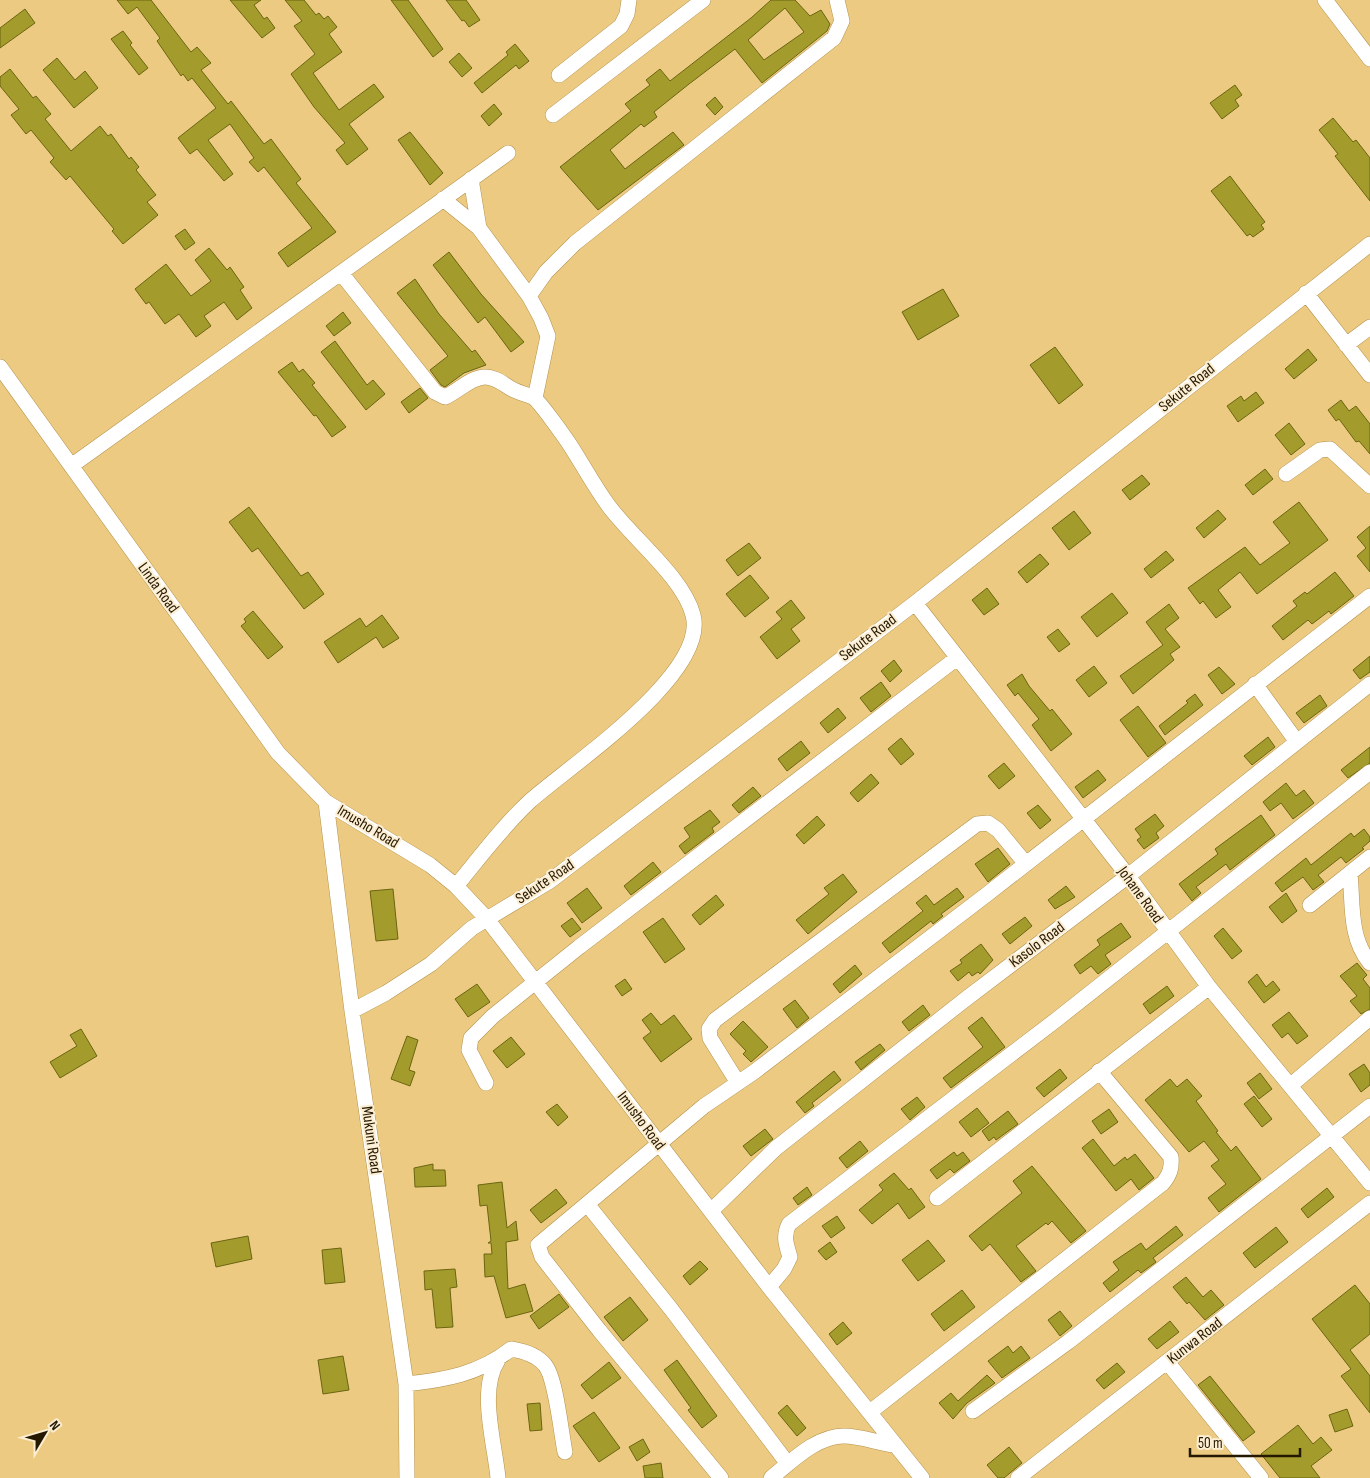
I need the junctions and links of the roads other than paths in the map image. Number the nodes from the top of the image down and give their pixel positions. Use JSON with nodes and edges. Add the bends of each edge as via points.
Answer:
{"nodes":[{"id":1,"x":629,"y":0,"type":"edge"},
{"id":2,"x":703,"y":0,"type":"edge"},
{"id":3,"x":837,"y":0,"type":"edge"},
{"id":4,"x":1325,"y":0,"type":"edge"},
{"id":5,"x":1370,"y":59,"type":"edge"},
{"id":6,"x":559,"y":75,"type":"dead end"},
{"id":7,"x":553,"y":115,"type":"dead end"},
{"id":8,"x":508,"y":153,"type":"dead end"},
{"id":9,"x":471,"y":179,"type":"junction"},
{"id":10,"x":443,"y":199,"type":"junction"},
{"id":11,"x":479,"y":228,"type":"junction"},
{"id":12,"x":1370,"y":244,"type":"edge"},
{"id":13,"x":341,"y":272,"type":"junction"},
{"id":14,"x":1306,"y":293,"type":"junction"},
{"id":15,"x":529,"y":296,"type":"junction"},
{"id":16,"x":1370,"y":327,"type":"edge"},
{"id":17,"x":1346,"y":345,"type":"junction"},
{"id":18,"x":0,"y":367,"type":"edge"},
{"id":19,"x":1370,"y":375,"type":"edge"},
{"id":20,"x":535,"y":398,"type":"junction"},
{"id":21,"x":71,"y":466,"type":"junction"},
{"id":22,"x":1286,"y":474,"type":"dead end"},
{"id":23,"x":1370,"y":486,"type":"edge"},
{"id":24,"x":1370,"y":596,"type":"edge"},
{"id":25,"x":915,"y":603,"type":"junction"},
{"id":26,"x":957,"y":658,"type":"junction"},
{"id":27,"x":1255,"y":684,"type":"junction"},
{"id":28,"x":1370,"y":684,"type":"edge"},
{"id":29,"x":1297,"y":742,"type":"junction"},
{"id":30,"x":1370,"y":772,"type":"edge"},
{"id":31,"x":326,"y":802,"type":"junction"},
{"id":32,"x":1082,"y":820,"type":"junction"},
{"id":33,"x":1370,"y":857,"type":"edge"},
{"id":34,"x":1026,"y":864,"type":"junction"},
{"id":35,"x":1350,"y":873,"type":"junction"},
{"id":36,"x":1128,"y":876,"type":"junction"},
{"id":37,"x":456,"y":886,"type":"junction"},
{"id":38,"x":1310,"y":905,"type":"dead end"},
{"id":39,"x":487,"y":919,"type":"junction"},
{"id":40,"x":1166,"y":931,"type":"junction"},
{"id":41,"x":1370,"y":963,"type":"edge"},
{"id":42,"x":537,"y":982,"type":"junction"},
{"id":43,"x":1210,"y":987,"type":"junction"},
{"id":44,"x":352,"y":1011,"type":"junction"},
{"id":45,"x":1370,"y":1018,"type":"edge"},
{"id":46,"x":1100,"y":1071,"type":"junction"},
{"id":47,"x":738,"y":1082,"type":"junction"},
{"id":48,"x":486,"y":1083,"type":"dead end"},
{"id":49,"x":1291,"y":1085,"type":"junction"},
{"id":50,"x":1370,"y":1106,"type":"edge"},
{"id":51,"x":1332,"y":1136,"type":"junction"},
{"id":52,"x":658,"y":1143,"type":"junction"},
{"id":53,"x":1370,"y":1183,"type":"edge"},
{"id":54,"x":937,"y":1198,"type":"dead end"},
{"id":55,"x":1370,"y":1203,"type":"edge"},
{"id":56,"x":587,"y":1204,"type":"junction"},
{"id":57,"x":711,"y":1211,"type":"junction"},
{"id":58,"x":769,"y":1287,"type":"junction"},
{"id":59,"x":498,"y":1360,"type":"junction"},
{"id":60,"x":1168,"y":1363,"type":"junction"},
{"id":61,"x":406,"y":1384,"type":"junction"},
{"id":62,"x":973,"y":1411,"type":"dead end"},
{"id":63,"x":870,"y":1412,"type":"junction"},
{"id":64,"x":894,"y":1445,"type":"junction"},
{"id":65,"x":565,"y":1452,"type":"dead end"},
{"id":66,"x":788,"y":1464,"type":"junction"},
{"id":67,"x":407,"y":1478,"type":"edge"},
{"id":68,"x":498,"y":1478,"type":"edge"},
{"id":69,"x":721,"y":1478,"type":"edge"},
{"id":70,"x":771,"y":1478,"type":"edge"},
{"id":71,"x":922,"y":1478,"type":"edge"},
{"id":72,"x":1018,"y":1478,"type":"edge"},
{"id":73,"x":1261,"y":1478,"type":"edge"}],
"edges":[{"from":1,"to":6,"type":"street","via":[[621,26]]},
{"from":2,"to":7,"type":"street"},
{"from":3,"to":15,"type":"street","via":[[842,21],[834,38],[575,244],[546,272]]},
{"from":4,"to":5,"type":"street"},
{"from":8,"to":9,"type":"street"},
{"from":9,"to":10,"type":"street"},
{"from":9,"to":11,"type":"street"},
{"from":10,"to":11,"type":"street"},
{"from":10,"to":13,"type":"street"},
{"from":11,"to":15,"type":"street"},
{"from":12,"to":14,"type":"street","name":"Sekute Road"},
{"from":13,"to":20,"type":"street","via":[[436,392],[445,397],[484,377],[497,379]]},
{"from":13,"to":21,"type":"street"},
{"from":14,"to":17,"type":"street"},
{"from":14,"to":25,"type":"street","name":"Sekute Road"},
{"from":15,"to":20,"type":"street","via":[[548,336]]},
{"from":16,"to":17,"type":"street"},
{"from":17,"to":19,"type":"street"},
{"from":18,"to":21,"type":"street","name":"Linda Road"},
{"from":20,"to":37,"type":"street","via":[[570,444],[609,506],[686,597],[694,616],[693,637],[686,656],[648,703],[582,761],[531,800],[505,826]]},
{"from":21,"to":31,"type":"street","name":"Linda Road","via":[[278,753]]},
{"from":22,"to":23,"type":"street","via":[[1320,450],[1330,449]]},
{"from":24,"to":27,"type":"street"},
{"from":25,"to":26,"type":"street","name":"Johane Road"},
{"from":25,"to":39,"type":"street","name":"Sekute Road","via":[[550,881]]},
{"from":26,"to":32,"type":"street","name":"Johane Road"},
{"from":26,"to":42,"type":"street"},
{"from":27,"to":29,"type":"street"},
{"from":27,"to":32,"type":"street"},
{"from":28,"to":29,"type":"street","name":"Kasolo Road"},
{"from":29,"to":36,"type":"street","name":"Kasolo Road"},
{"from":30,"to":40,"type":"street"},
{"from":31,"to":37,"type":"street","name":"Imusho Road","via":[[430,865]]},
{"from":31,"to":44,"type":"street","name":"Mukuni Road"},
{"from":32,"to":34,"type":"street"},
{"from":32,"to":36,"type":"street","name":"Johane Road"},
{"from":33,"to":35,"type":"street"},
{"from":34,"to":47,"type":"street"},
{"from":34,"to":47,"type":"street","via":[[998,830],[988,823],[978,824],[722,1015],[709,1029],[710,1038]]},
{"from":35,"to":38,"type":"street"},
{"from":35,"to":41,"type":"street","via":[[1354,935]]},
{"from":36,"to":40,"type":"street","name":"Johane Road"},
{"from":36,"to":57,"type":"street","name":"Kasolo Road","via":[[776,1148]]},
{"from":37,"to":39,"type":"street","name":"Imusho Road"},
{"from":39,"to":42,"type":"street","name":"Imusho Road"},
{"from":39,"to":44,"type":"street","name":"Sekute Road","via":[[431,964],[386,994]]},
{"from":40,"to":43,"type":"street","name":"Johane Road"},
{"from":40,"to":58,"type":"street","via":[[789,1224],[785,1241],[790,1257]]},
{"from":42,"to":48,"type":"street","via":[[493,1016],[471,1038],[469,1050]]},
{"from":42,"to":52,"type":"street","name":"Imusho Road"},
{"from":43,"to":46,"type":"street"},
{"from":43,"to":49,"type":"street","name":"Johane Road"},
{"from":44,"to":61,"type":"street","name":"Mukuni Road"},
{"from":45,"to":49,"type":"street"},
{"from":46,"to":54,"type":"street"},
{"from":46,"to":63,"type":"street","via":[[1171,1157],[1169,1176]]},
{"from":47,"to":52,"type":"street"},
{"from":49,"to":51,"type":"street","name":"Johane Road"},
{"from":50,"to":51,"type":"street"},
{"from":51,"to":53,"type":"street","name":"Johane Road"},
{"from":51,"to":62,"type":"street","via":[[1068,1342]]},
{"from":52,"to":56,"type":"street"},
{"from":52,"to":57,"type":"street","name":"Imusho Road"},
{"from":55,"to":60,"type":"street","name":"Kunwa Road"},
{"from":56,"to":66,"type":"street"},
{"from":56,"to":69,"type":"street","via":[[538,1245],[542,1257]]},
{"from":57,"to":58,"type":"street","name":"Imusho Road"},
{"from":58,"to":63,"type":"street","name":"Imusho Road"},
{"from":59,"to":61,"type":"street","via":[[443,1380]]},
{"from":59,"to":65,"type":"street","via":[[511,1350],[525,1351],[546,1366],[552,1378]]},
{"from":59,"to":68,"type":"street","via":[[489,1379],[490,1427]]},
{"from":60,"to":72,"type":"street","name":"Kunwa Road"},
{"from":60,"to":73,"type":"street"},
{"from":61,"to":67,"type":"street","name":"Mukuni Road"},
{"from":63,"to":64,"type":"street","name":"Imusho Road"},
{"from":64,"to":66,"type":"street","via":[[846,1436],[829,1438]]},
{"from":64,"to":71,"type":"street","name":"Imusho Road"},
{"from":66,"to":70,"type":"street"}]}
